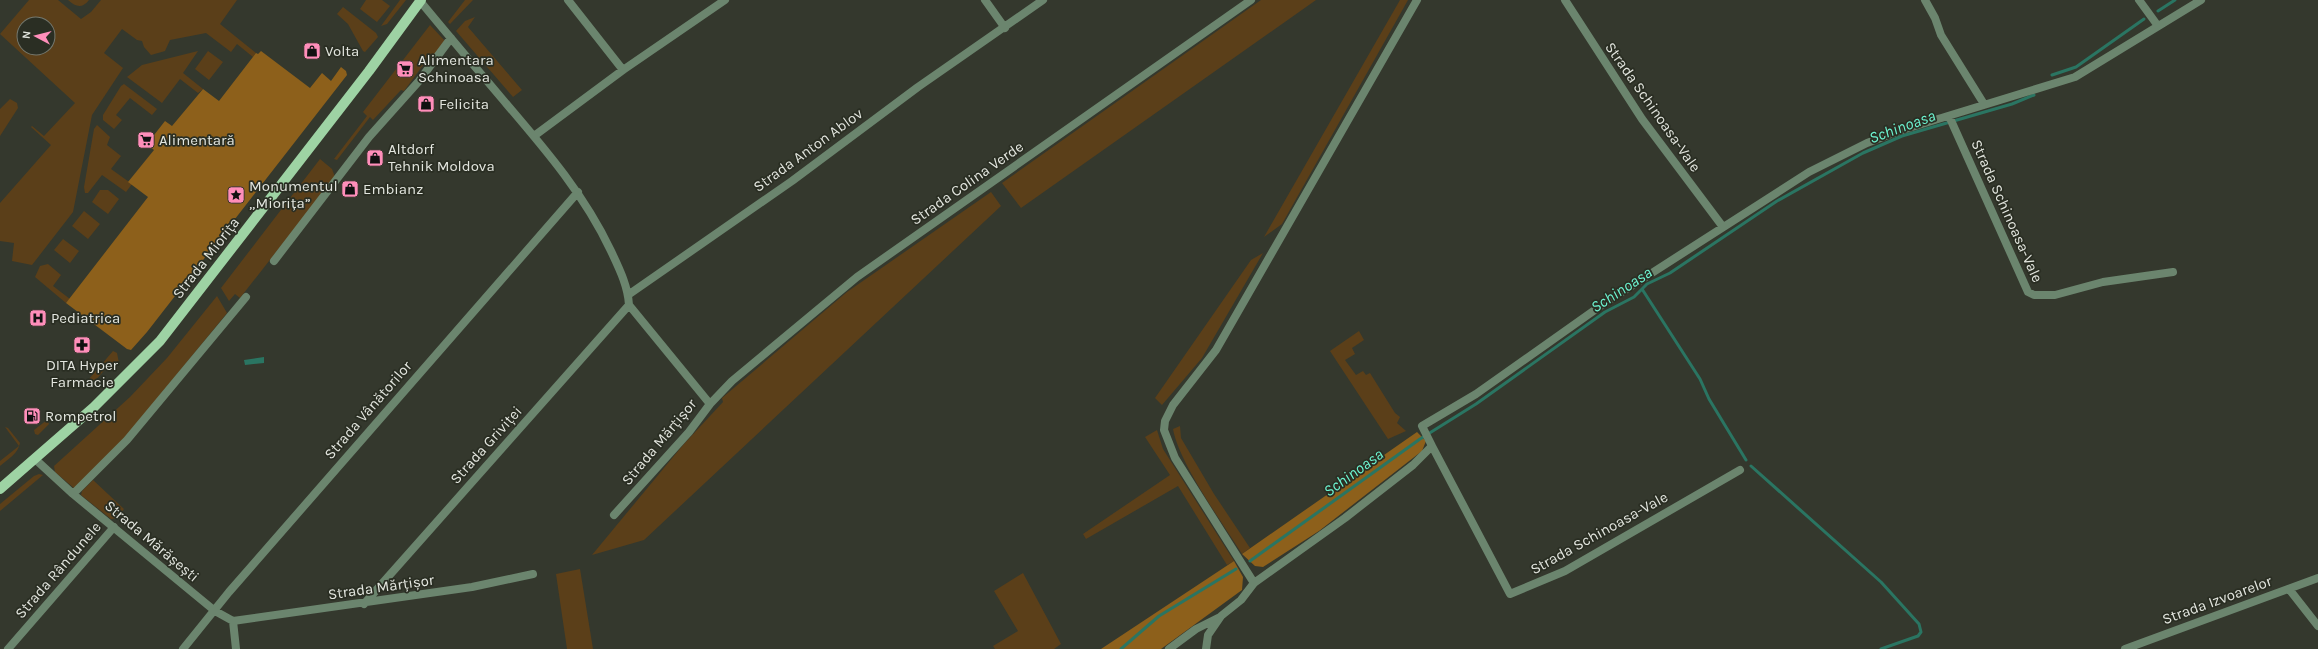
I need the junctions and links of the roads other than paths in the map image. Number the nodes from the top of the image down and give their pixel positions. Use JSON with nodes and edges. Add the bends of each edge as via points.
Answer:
{"nodes":[{"id":1,"x":568,"y":0,"type":"edge"},
{"id":2,"x":725,"y":0,"type":"edge"},
{"id":3,"x":986,"y":0,"type":"edge"},
{"id":4,"x":1043,"y":0,"type":"edge"},
{"id":5,"x":1252,"y":0,"type":"edge"},
{"id":6,"x":1417,"y":0,"type":"edge"},
{"id":7,"x":1565,"y":0,"type":"edge"},
{"id":8,"x":1925,"y":0,"type":"edge"},
{"id":9,"x":2139,"y":0,"type":"edge"},
{"id":10,"x":2201,"y":0,"type":"edge"},
{"id":11,"x":421,"y":1,"type":"edge"},
{"id":12,"x":2158,"y":26,"type":"junction"},
{"id":13,"x":1005,"y":28,"type":"junction"},
{"id":14,"x":451,"y":38,"type":"junction"},
{"id":15,"x":623,"y":70,"type":"junction"},
{"id":16,"x":1984,"y":104,"type":"junction"},
{"id":17,"x":1951,"y":120,"type":"junction"},
{"id":18,"x":534,"y":136,"type":"junction"},
{"id":19,"x":578,"y":192,"type":"junction"},
{"id":20,"x":1723,"y":227,"type":"junction"},
{"id":21,"x":274,"y":261,"type":"dead end"},
{"id":22,"x":2173,"y":272,"type":"dead end"},
{"id":23,"x":628,"y":295,"type":"junction"},
{"id":24,"x":246,"y":297,"type":"dead end"},
{"id":25,"x":629,"y":305,"type":"junction"},
{"id":26,"x":710,"y":404,"type":"junction"},
{"id":27,"x":1430,"y":442,"type":"junction"},
{"id":28,"x":35,"y":459,"type":"junction"},
{"id":29,"x":1740,"y":470,"type":"dead end"},
{"id":30,"x":0,"y":489,"type":"edge"},
{"id":31,"x":73,"y":494,"type":"junction"},
{"id":32,"x":614,"y":515,"type":"dead end"},
{"id":33,"x":114,"y":527,"type":"junction"},
{"id":34,"x":533,"y":574,"type":"dead end"},
{"id":35,"x":2318,"y":578,"type":"edge"},
{"id":36,"x":1254,"y":583,"type":"junction"},
{"id":37,"x":2290,"y":589,"type":"junction"},
{"id":38,"x":364,"y":604,"type":"junction"},
{"id":39,"x":215,"y":611,"type":"junction"},
{"id":40,"x":1221,"y":616,"type":"junction"},
{"id":41,"x":232,"y":621,"type":"junction"},
{"id":42,"x":2318,"y":626,"type":"edge"},
{"id":43,"x":8,"y":649,"type":"edge"},
{"id":44,"x":183,"y":649,"type":"edge"},
{"id":45,"x":236,"y":649,"type":"edge"},
{"id":46,"x":1169,"y":649,"type":"edge"},
{"id":47,"x":1206,"y":649,"type":"edge"},
{"id":48,"x":2125,"y":649,"type":"edge"}],
"edges":[{"from":1,"to":15,"type":"street"},
{"from":2,"to":15,"type":"street"},
{"from":3,"to":13,"type":"street"},
{"from":4,"to":13,"type":"street","name":"Strada Anton Ablov"},
{"from":5,"to":26,"type":"street","name":"Strada Colina Verde","via":[[857,277],[732,381]]},
{"from":6,"to":36,"type":"street","via":[[1216,350],[1173,405],[1165,421],[1166,438],[1175,458]]},
{"from":7,"to":20,"type":"street","name":"Strada Schinoasa-Vale","via":[[1654,137]]},
{"from":8,"to":16,"type":"street","via":[[1935,18],[1940,35]]},
{"from":9,"to":12,"type":"street"},
{"from":10,"to":12,"type":"street","name":"Strada Schinoasa-Vale"},
{"from":11,"to":14,"type":"street"},
{"from":11,"to":28,"type":"main road","name":"Strada Miorița","via":[[160,341],[126,376]]},
{"from":12,"to":16,"type":"street","name":"Strada Schinoasa-Vale","via":[[2076,77]]},
{"from":13,"to":23,"type":"street","name":"Strada Anton Ablov"},
{"from":14,"to":18,"type":"street"},
{"from":14,"to":21,"type":"street","via":[[419,81],[369,137]]},
{"from":15,"to":18,"type":"street"},
{"from":16,"to":17,"type":"street","name":"Strada Schinoasa-Vale"},
{"from":17,"to":20,"type":"street","name":"Strada Schinoasa-Vale","via":[[1860,146],[1809,172]]},
{"from":17,"to":22,"type":"street","name":"Strada Schinoasa-Vale","via":[[2028,292],[2034,295],[2055,294],[2104,282]]},
{"from":18,"to":19,"type":"street"},
{"from":19,"to":23,"type":"street","via":[[604,237]]},
{"from":19,"to":39,"type":"street","name":"Strada Vânătorilor","via":[[337,467]]},
{"from":20,"to":27,"type":"street","name":"Strada Schinoasa-Vale","via":[[1599,306],[1476,394],[1422,426]]},
{"from":23,"to":25,"type":"street"},
{"from":24,"to":31,"type":"street","via":[[127,440]]},
{"from":25,"to":26,"type":"street"},
{"from":25,"to":38,"type":"street","name":"Strada Griviței"},
{"from":26,"to":32,"type":"street","name":"Strada Mărțișor","via":[[689,432]]},
{"from":27,"to":29,"type":"street","name":"Strada Schinoasa-Vale","via":[[1510,594],[1565,571]]},
{"from":27,"to":36,"type":"street","via":[[1401,475]]},
{"from":28,"to":30,"type":"main road","name":"Strada Miorița"},
{"from":28,"to":31,"type":"street","name":"Strada Mărășești"},
{"from":31,"to":33,"type":"street","name":"Strada Mărășești"},
{"from":33,"to":39,"type":"street","name":"Strada Mărășești"},
{"from":33,"to":43,"type":"street","name":"Strada Rândunele"},
{"from":34,"to":38,"type":"street","name":"Strada Mărțișor","via":[[472,587]]},
{"from":35,"to":37,"type":"street","name":"Strada Izvoarelor"},
{"from":36,"to":40,"type":"street","via":[[1241,600]]},
{"from":37,"to":42,"type":"street"},
{"from":37,"to":48,"type":"street","name":"Strada Izvoarelor"},
{"from":38,"to":41,"type":"street","name":"Strada Mărțișor"},
{"from":39,"to":41,"type":"street","name":"Strada Mărășești"},
{"from":39,"to":44,"type":"street","name":"Strada Vânătorilor"},
{"from":40,"to":46,"type":"street","via":[[1196,629]]},
{"from":40,"to":47,"type":"street","via":[[1208,634]]},
{"from":41,"to":45,"type":"street"}]}
